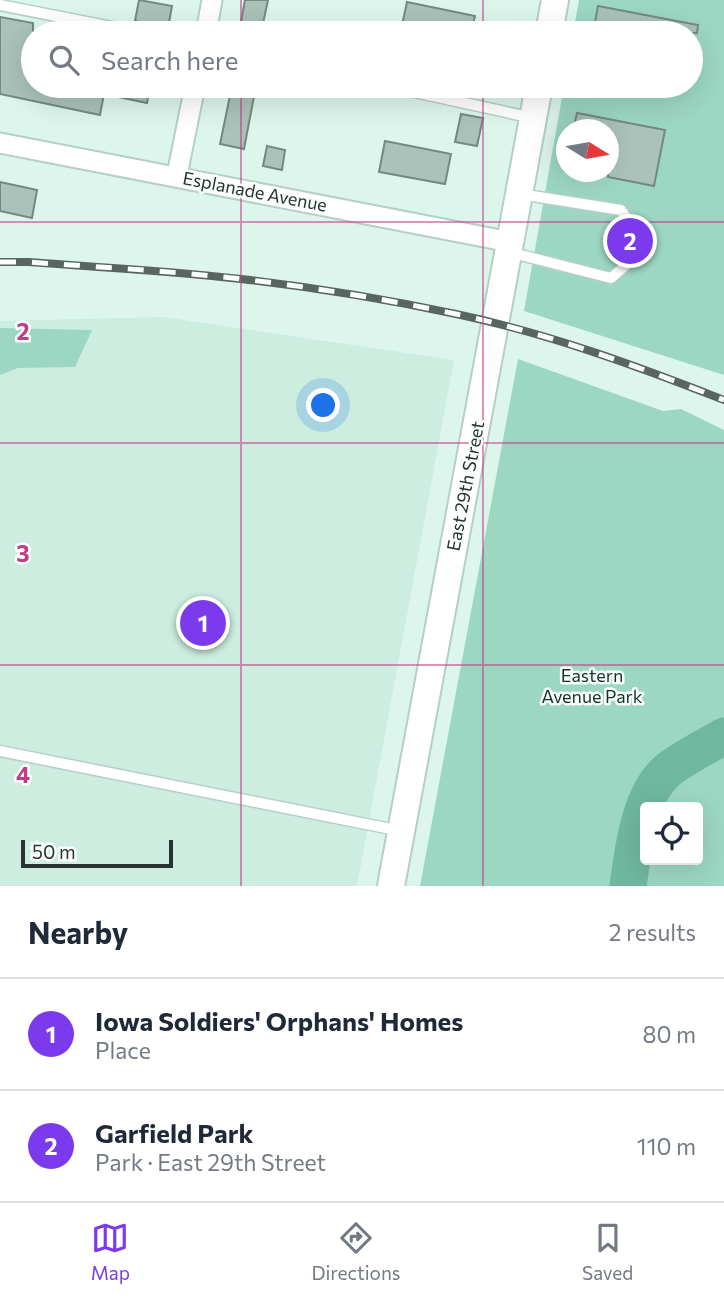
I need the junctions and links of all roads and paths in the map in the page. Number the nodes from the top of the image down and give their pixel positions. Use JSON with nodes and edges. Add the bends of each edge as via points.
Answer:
{"nodes":[{"id":1,"x":212,"y":0,"type":"edge"},
{"id":2,"x":555,"y":0,"type":"edge"},
{"id":3,"x":0,"y":5,"type":"edge"},
{"id":4,"x":81,"y":21,"type":"edge"},
{"id":5,"x":208,"y":21,"type":"edge"},
{"id":6,"x":551,"y":21,"type":"edge"},
{"id":7,"x":193,"y":98,"type":"edge"},
{"id":8,"x":442,"y":98,"type":"edge"},
{"id":9,"x":537,"y":98,"type":"edge"},
{"id":10,"x":534,"y":118,"type":"junction"},
{"id":11,"x":0,"y":143,"type":"edge"},
{"id":12,"x":177,"y":176,"type":"junction"},
{"id":13,"x":520,"y":194,"type":"junction"},
{"id":14,"x":510,"y":247,"type":"junction"},
{"id":15,"x":0,"y":751,"type":"edge"},
{"id":16,"x":401,"y":831,"type":"junction"},
{"id":17,"x":391,"y":886,"type":"edge"}],
"edges":[{"from":1,"to":5,"type":"street"},
{"from":2,"to":6,"type":"street"},
{"from":3,"to":4,"type":"lane"},
{"from":7,"to":12,"type":"street"},
{"from":8,"to":10,"type":"lane"},
{"from":9,"to":10,"type":"street","name":"East 29th Street"},
{"from":10,"to":13,"type":"street","name":"East 29th Street"},
{"from":11,"to":12,"type":"street","name":"Esplanade Avenue"},
{"from":12,"to":14,"type":"street","name":"Esplanade Avenue"},
{"from":13,"to":14,"type":"street","name":"East 29th Street"},
{"from":13,"to":14,"type":"lane","via":[[621,210],[635,230],[633,259],[611,278]]},
{"from":14,"to":16,"type":"street","name":"East 29th Street"},
{"from":15,"to":16,"type":"lane"},
{"from":16,"to":17,"type":"street","name":"East 29th Street"}]}
